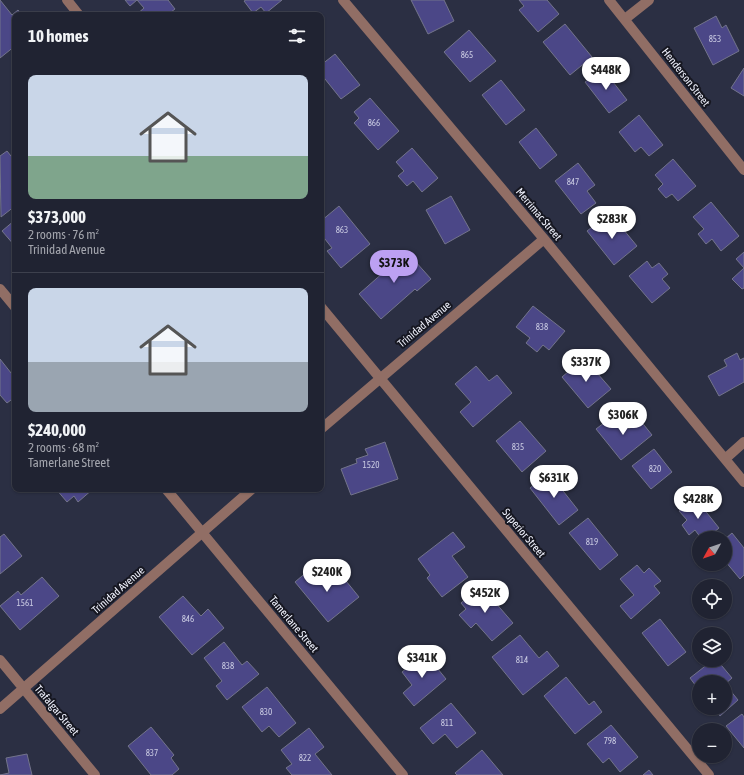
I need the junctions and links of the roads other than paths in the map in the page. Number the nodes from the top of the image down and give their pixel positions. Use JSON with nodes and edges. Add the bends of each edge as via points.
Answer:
{"nodes":[{"id":1,"x":67,"y":0,"type":"edge"},
{"id":2,"x":344,"y":0,"type":"edge"},
{"id":3,"x":609,"y":0,"type":"edge"},
{"id":4,"x":649,"y":0,"type":"edge"},
{"id":5,"x":77,"y":12,"type":"edge"},
{"id":6,"x":625,"y":19,"type":"junction"},
{"id":7,"x":744,"y":170,"type":"edge"},
{"id":8,"x":544,"y":239,"type":"junction"},
{"id":9,"x":0,"y":290,"type":"edge"},
{"id":10,"x":12,"y":304,"type":"edge"},
{"id":11,"x":324,"y":311,"type":"edge"},
{"id":12,"x":380,"y":378,"type":"junction"},
{"id":13,"x":324,"y":426,"type":"edge"},
{"id":14,"x":744,"y":442,"type":"edge"},
{"id":15,"x":725,"y":458,"type":"junction"},
{"id":16,"x":744,"y":482,"type":"edge"},
{"id":17,"x":169,"y":492,"type":"edge"},
{"id":18,"x":249,"y":492,"type":"edge"},
{"id":19,"x":203,"y":533,"type":"junction"},
{"id":20,"x":0,"y":660,"type":"edge"},
{"id":21,"x":24,"y":688,"type":"junction"},
{"id":22,"x":0,"y":709,"type":"edge"},
{"id":23,"x":95,"y":775,"type":"edge"},
{"id":24,"x":403,"y":775,"type":"edge"},
{"id":25,"x":709,"y":775,"type":"edge"}],
"edges":[{"from":1,"to":5,"type":"street"},
{"from":2,"to":8,"type":"street","name":"Merrimac Street"},
{"from":3,"to":6,"type":"street","name":"Henderson Street"},
{"from":4,"to":6,"type":"street"},
{"from":6,"to":7,"type":"street","name":"Henderson Street"},
{"from":8,"to":12,"type":"street","name":"Trinidad Avenue"},
{"from":8,"to":15,"type":"street","name":"Merrimac Street"},
{"from":9,"to":10,"type":"street"},
{"from":11,"to":12,"type":"street","name":"Superior Street"},
{"from":12,"to":13,"type":"street","name":"Trinidad Avenue"},
{"from":12,"to":25,"type":"street","name":"Superior Street"},
{"from":14,"to":15,"type":"street"},
{"from":15,"to":16,"type":"street","name":"Merrimac Street"},
{"from":17,"to":19,"type":"street","name":"Tamerlane Street"},
{"from":18,"to":19,"type":"street","name":"Trinidad Avenue"},
{"from":19,"to":21,"type":"street","name":"Trinidad Avenue"},
{"from":19,"to":24,"type":"street","name":"Tamerlane Street"},
{"from":20,"to":21,"type":"street","name":"Trafalgar Street"},
{"from":21,"to":22,"type":"street","name":"Trinidad Avenue"},
{"from":21,"to":23,"type":"street","name":"Trafalgar Street"}]}
